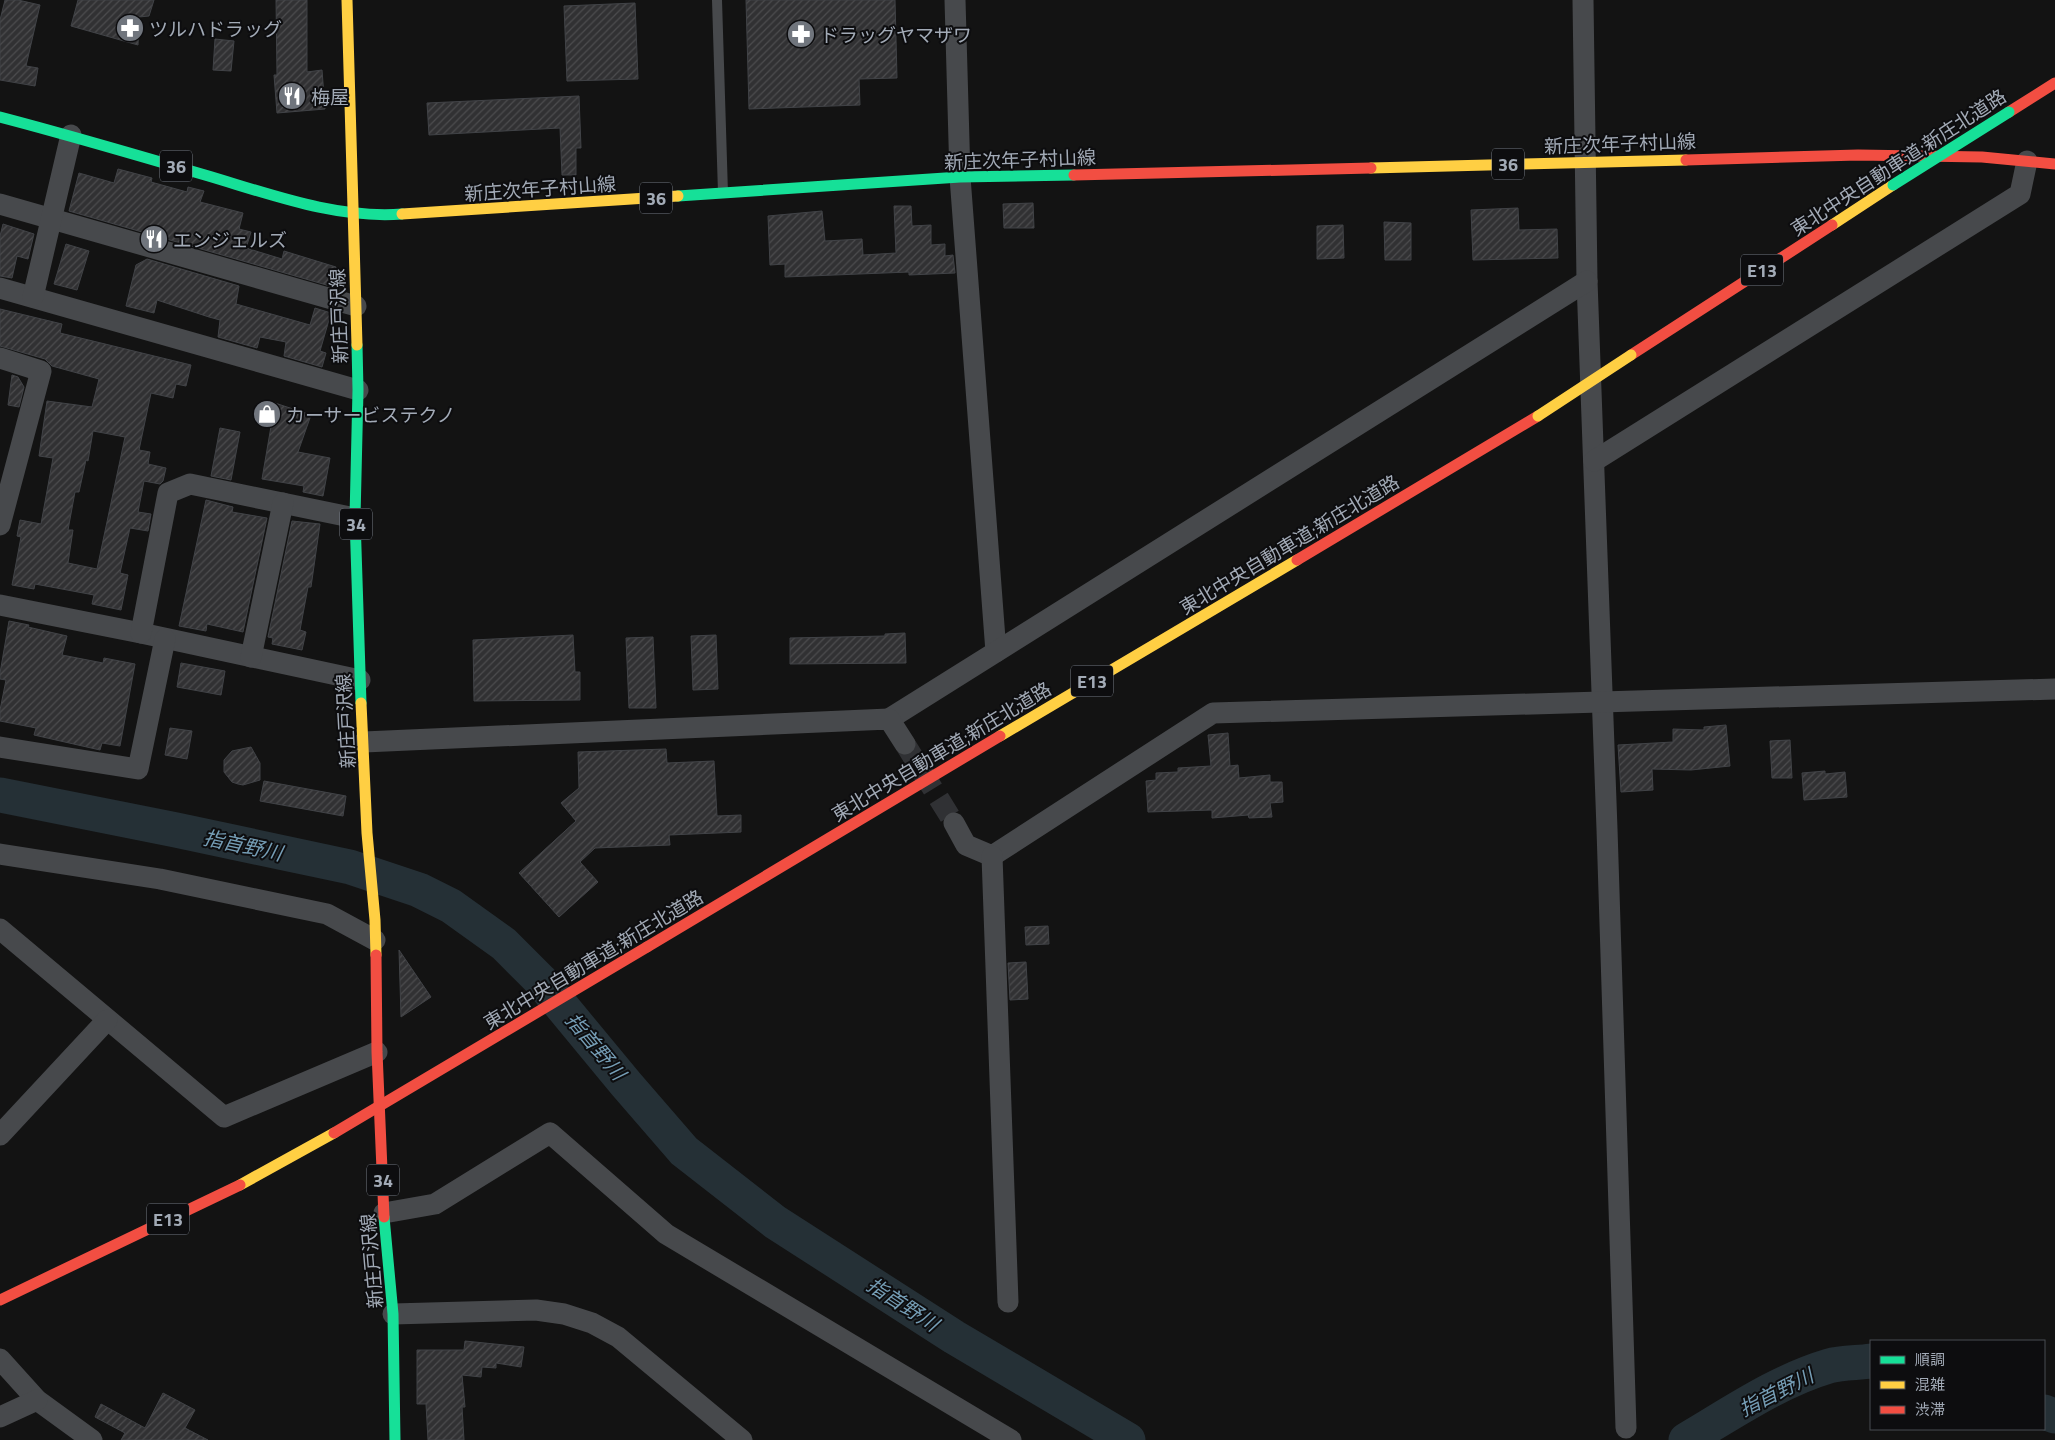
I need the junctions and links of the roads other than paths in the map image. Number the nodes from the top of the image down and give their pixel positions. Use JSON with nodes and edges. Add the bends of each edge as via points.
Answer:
{"nodes":[{"id":1,"x":347,"y":0,"type":"edge"},
{"id":2,"x":716,"y":0,"type":"edge"},
{"id":3,"x":955,"y":0,"type":"edge"},
{"id":4,"x":1583,"y":0,"type":"edge"},
{"id":5,"x":2055,"y":83,"type":"edge"},
{"id":6,"x":0,"y":117,"type":"edge"},
{"id":7,"x":71,"y":135,"type":"junction"},
{"id":8,"x":2028,"y":161,"type":"junction"},
{"id":9,"x":1585,"y":162,"type":"junction"},
{"id":10,"x":2055,"y":164,"type":"edge"},
{"id":11,"x":960,"y":177,"type":"junction"},
{"id":12,"x":722,"y":194,"type":"junction"},
{"id":13,"x":0,"y":204,"type":"edge"},
{"id":14,"x":352,"y":214,"type":"junction"},
{"id":15,"x":50,"y":219,"type":"junction"},
{"id":16,"x":1587,"y":281,"type":"junction"},
{"id":17,"x":0,"y":288,"type":"edge"},
{"id":18,"x":33,"y":297,"type":"junction"},
{"id":19,"x":356,"y":306,"type":"junction"},
{"id":20,"x":0,"y":358,"type":"edge"},
{"id":21,"x":358,"y":390,"type":"junction"},
{"id":22,"x":1594,"y":461,"type":"junction"},
{"id":23,"x":282,"y":503,"type":"junction"},
{"id":24,"x":355,"y":518,"type":"junction"},
{"id":25,"x":0,"y":525,"type":"edge"},
{"id":26,"x":0,"y":605,"type":"edge"},
{"id":27,"x":141,"y":633,"type":"junction"},
{"id":28,"x":165,"y":639,"type":"junction"},
{"id":29,"x":996,"y":652,"type":"junction"},
{"id":30,"x":250,"y":657,"type":"junction"},
{"id":31,"x":360,"y":680,"type":"junction"},
{"id":32,"x":2055,"y":690,"type":"edge"},
{"id":33,"x":1602,"y":702,"type":"junction"},
{"id":34,"x":889,"y":719,"type":"junction"},
{"id":35,"x":364,"y":742,"type":"junction"},
{"id":36,"x":906,"y":744,"type":"tunnel mouth"},
{"id":37,"x":0,"y":747,"type":"edge"},
{"id":38,"x":954,"y":823,"type":"tunnel mouth"},
{"id":39,"x":0,"y":854,"type":"edge"},
{"id":40,"x":992,"y":856,"type":"junction"},
{"id":41,"x":0,"y":930,"type":"edge"},
{"id":42,"x":375,"y":930,"type":"junction"},
{"id":43,"x":107,"y":1020,"type":"junction"},
{"id":44,"x":377,"y":1052,"type":"junction"},
{"id":45,"x":0,"y":1134,"type":"edge"},
{"id":46,"x":384,"y":1213,"type":"junction"},
{"id":47,"x":0,"y":1300,"type":"edge"},
{"id":48,"x":1008,"y":1302,"type":"dead end"},
{"id":49,"x":393,"y":1314,"type":"junction"},
{"id":50,"x":0,"y":1359,"type":"edge"},
{"id":51,"x":36,"y":1400,"type":"junction"},
{"id":52,"x":0,"y":1417,"type":"edge"},
{"id":53,"x":1626,"y":1428,"type":"dead end"},
{"id":54,"x":92,"y":1440,"type":"edge"},
{"id":55,"x":395,"y":1440,"type":"edge"},
{"id":56,"x":742,"y":1440,"type":"edge"},
{"id":57,"x":1011,"y":1440,"type":"edge"}],
"edges":[{"from":1,"to":14,"type":"main road","name":"新庄戸沢線","number":"34"},
{"from":2,"to":12,"type":"lane"},
{"from":3,"to":11,"type":"street"},
{"from":4,"to":9,"type":"street"},
{"from":5,"to":47,"type":"main road","name":"東北中央自動車道;新庄北道路","number":"E13","bridge":true,"via":[[1538,416],[334,1133],[225,1193]]},
{"from":6,"to":7,"type":"main road","name":"新庄次年子村山線","number":"36"},
{"from":7,"to":14,"type":"main road","name":"新庄次年子村山線","number":"36","via":[[292,201]]},
{"from":7,"to":15,"type":"street"},
{"from":8,"to":9,"type":"main road","name":"新庄次年子村山線","number":"36","via":[[1858,155]]},
{"from":8,"to":10,"type":"main road","name":"新庄次年子村山線","number":"36"},
{"from":8,"to":22,"type":"street","via":[[2020,194]]},
{"from":9,"to":11,"type":"main road","name":"新庄次年子村山線","number":"36"},
{"from":9,"to":16,"type":"street"},
{"from":11,"to":12,"type":"main road","name":"新庄次年子村山線","number":"36"},
{"from":11,"to":29,"type":"street"},
{"from":12,"to":14,"type":"main road","name":"新庄次年子村山線","number":"36","via":[[390,215]]},
{"from":13,"to":15,"type":"street"},
{"from":14,"to":19,"type":"main road","name":"新庄戸沢線","number":"34"},
{"from":15,"to":18,"type":"street"},
{"from":15,"to":19,"type":"street"},
{"from":16,"to":22,"type":"street"},
{"from":16,"to":29,"type":"street"},
{"from":17,"to":18,"type":"street"},
{"from":18,"to":21,"type":"street"},
{"from":19,"to":21,"type":"main road","name":"新庄戸沢線","number":"34"},
{"from":20,"to":25,"type":"street","via":[[41,371]]},
{"from":21,"to":24,"type":"main road","name":"新庄戸沢線","number":"34"},
{"from":22,"to":33,"type":"street"},
{"from":23,"to":24,"type":"street"},
{"from":23,"to":27,"type":"street","via":[[190,484],[168,493]]},
{"from":23,"to":30,"type":"street"},
{"from":24,"to":31,"type":"main road","name":"新庄戸沢線","number":"34"},
{"from":26,"to":27,"type":"street"},
{"from":27,"to":28,"type":"street"},
{"from":28,"to":30,"type":"street"},
{"from":28,"to":37,"type":"street","via":[[138,769]]},
{"from":29,"to":34,"type":"street"},
{"from":30,"to":31,"type":"street"},
{"from":31,"to":35,"type":"main road","name":"新庄戸沢線","number":"34"},
{"from":32,"to":33,"type":"street"},
{"from":33,"to":40,"type":"street","via":[[1213,713]]},
{"from":33,"to":53,"type":"street"},
{"from":34,"to":35,"type":"street"},
{"from":34,"to":36,"type":"street"},
{"from":35,"to":42,"type":"main road","name":"新庄戸沢線","number":"34"},
{"from":38,"to":40,"type":"street","via":[[966,846]]},
{"from":39,"to":42,"type":"street","via":[[160,879],[327,914]]},
{"from":40,"to":48,"type":"street"},
{"from":41,"to":43,"type":"street"},
{"from":42,"to":44,"type":"main road","name":"新庄戸沢線","number":"34"},
{"from":43,"to":44,"type":"street","via":[[224,1116]]},
{"from":43,"to":45,"type":"street"},
{"from":44,"to":46,"type":"main road","name":"新庄戸沢線","number":"34"},
{"from":46,"to":49,"type":"main road","name":"新庄戸沢線","number":"34"},
{"from":46,"to":57,"type":"street","via":[[435,1204],[550,1133],[666,1234]]},
{"from":49,"to":55,"type":"main road","name":"新庄戸沢線","number":"34"},
{"from":49,"to":56,"type":"street","via":[[536,1310],[564,1314],[592,1324],[618,1337]]},
{"from":50,"to":51,"type":"street"},
{"from":51,"to":52,"type":"street"},
{"from":51,"to":54,"type":"street"}]}
